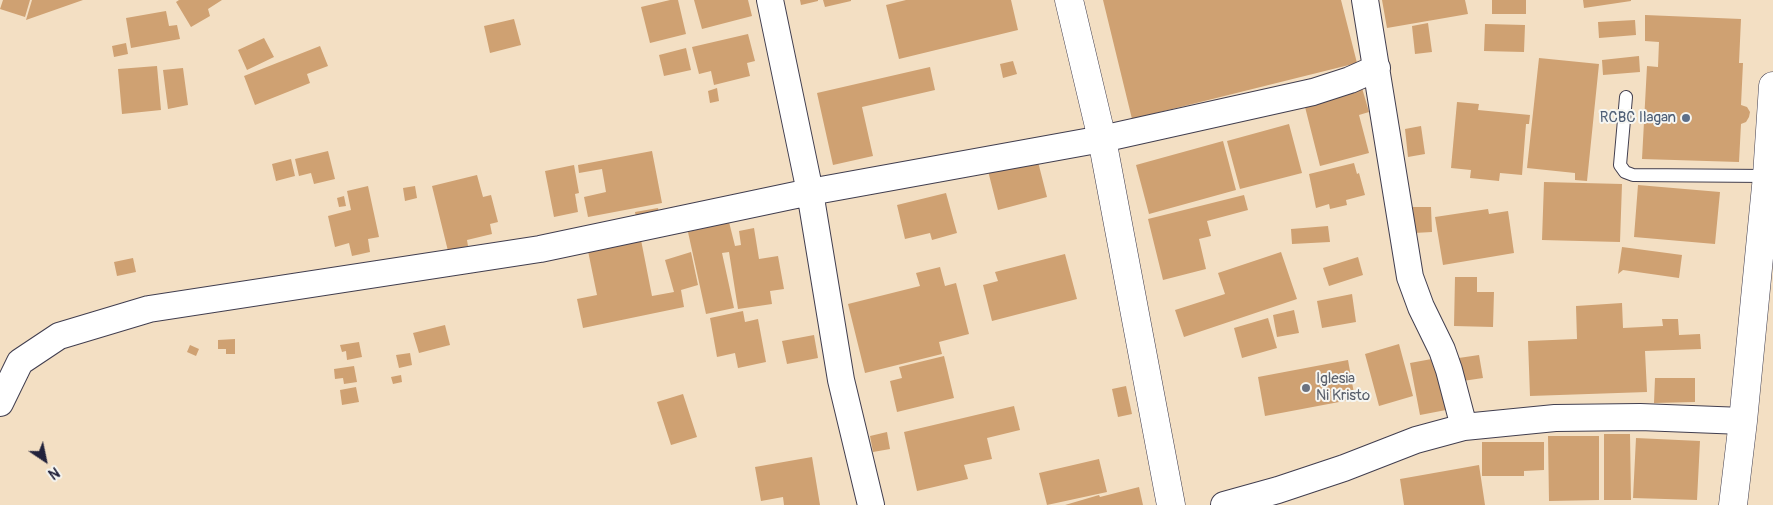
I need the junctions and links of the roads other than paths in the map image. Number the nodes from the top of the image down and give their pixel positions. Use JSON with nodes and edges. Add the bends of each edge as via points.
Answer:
{"nodes":[{"id":1,"x":770,"y":0,"type":"edge"},
{"id":2,"x":1069,"y":0,"type":"edge"},
{"id":3,"x":1365,"y":0,"type":"edge"},
{"id":4,"x":1377,"y":68,"type":"junction"},
{"id":5,"x":1773,"y":86,"type":"edge"},
{"id":6,"x":1626,"y":97,"type":"dead end"},
{"id":7,"x":1102,"y":139,"type":"junction"},
{"id":8,"x":1769,"y":168,"type":"edge"},
{"id":9,"x":810,"y":192,"type":"junction"},
{"id":10,"x":0,"y":403,"type":"edge"},
{"id":11,"x":1743,"y":421,"type":"junction"},
{"id":12,"x":1464,"y":428,"type":"junction"},
{"id":13,"x":871,"y":505,"type":"edge"},
{"id":14,"x":1171,"y":505,"type":"edge"},
{"id":15,"x":1224,"y":505,"type":"edge"},
{"id":16,"x":1733,"y":505,"type":"edge"}],
"edges":[{"from":1,"to":9,"type":"street"},
{"from":2,"to":7,"type":"street"},
{"from":3,"to":4,"type":"street"},
{"from":4,"to":7,"type":"street","via":[[1313,92]]},
{"from":4,"to":12,"type":"street","via":[[1410,277],[1450,370]]},
{"from":5,"to":8,"type":"street"},
{"from":6,"to":8,"type":"lane","via":[[1620,165],[1625,172],[1633,175]]},
{"from":7,"to":9,"type":"street"},
{"from":7,"to":14,"type":"street"},
{"from":8,"to":11,"type":"street"},
{"from":9,"to":10,"type":"street","via":[[540,249],[149,309],[59,336],[20,362]]},
{"from":9,"to":13,"type":"street","via":[[841,380]]},
{"from":11,"to":12,"type":"street","via":[[1555,418]]},
{"from":11,"to":16,"type":"street"},
{"from":12,"to":15,"type":"street","via":[[1416,440],[1320,476]]}]}
